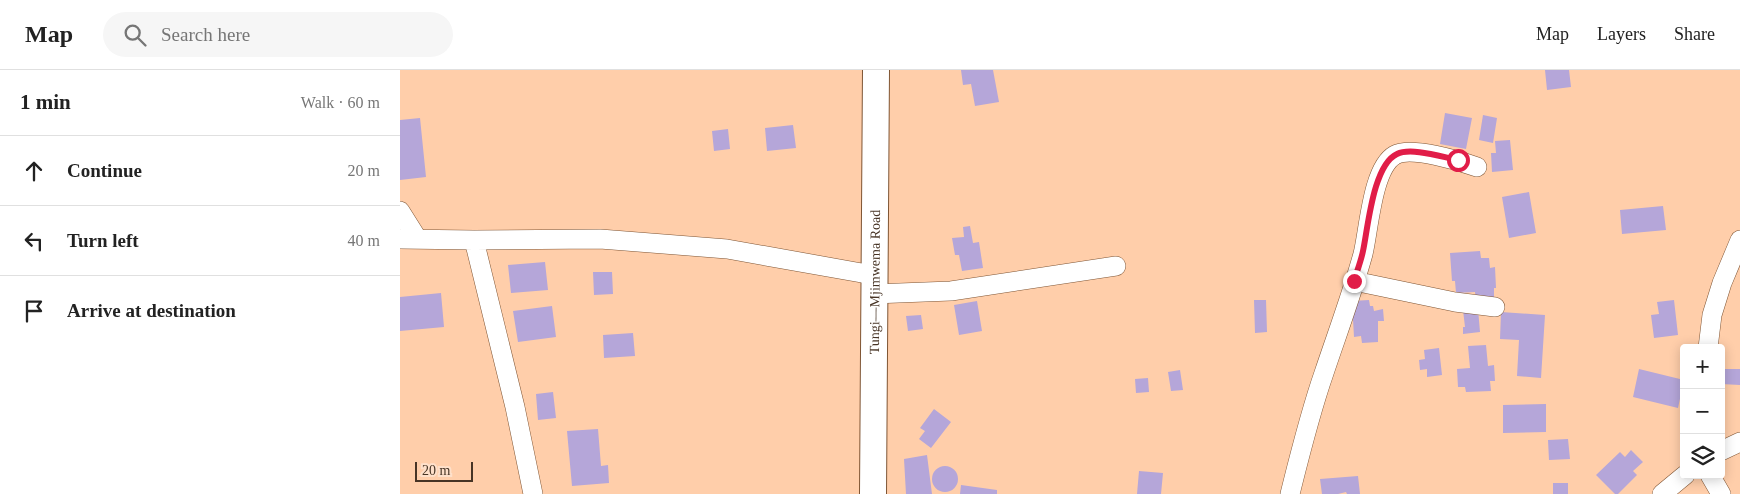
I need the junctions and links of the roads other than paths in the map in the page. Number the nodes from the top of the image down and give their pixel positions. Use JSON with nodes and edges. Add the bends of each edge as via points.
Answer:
{"nodes":[{"id":1,"x":876,"y":70,"type":"edge"},
{"id":2,"x":1477,"y":167,"type":"dead end"},
{"id":3,"x":400,"y":211,"type":"edge"},
{"id":4,"x":408,"y":238,"type":"edge"},
{"id":5,"x":474,"y":240,"type":"junction"},
{"id":6,"x":1740,"y":240,"type":"edge"},
{"id":7,"x":1116,"y":266,"type":"dead end"},
{"id":8,"x":1354,"y":281,"type":"junction"},
{"id":9,"x":873,"y":285,"type":"junction"},
{"id":10,"x":1495,"y":307,"type":"dead end"},
{"id":11,"x":1708,"y":344,"type":"edge"},
{"id":12,"x":1740,"y":442,"type":"edge"},
{"id":13,"x":1725,"y":449,"type":"edge"},
{"id":14,"x":1680,"y":479,"type":"edge"},
{"id":15,"x":1712,"y":479,"type":"edge"},
{"id":16,"x":533,"y":494,"type":"edge"},
{"id":17,"x":873,"y":494,"type":"edge"},
{"id":18,"x":1290,"y":494,"type":"edge"},
{"id":19,"x":1662,"y":494,"type":"edge"},
{"id":20,"x":1721,"y":494,"type":"edge"}],
"edges":[{"from":1,"to":9,"type":"street","name":"Tungi—Mjimwema Road"},
{"from":2,"to":8,"type":"street","via":[[1419,153],[1396,154],[1379,177]]},
{"from":3,"to":4,"type":"street"},
{"from":4,"to":5,"type":"street"},
{"from":5,"to":9,"type":"street","via":[[600,239],[727,249]]},
{"from":5,"to":16,"type":"street"},
{"from":6,"to":11,"type":"street","via":[[1712,315]]},
{"from":7,"to":9,"type":"street","via":[[951,291]]},
{"from":8,"to":10,"type":"street"},
{"from":8,"to":18,"type":"street","via":[[1310,415]]},
{"from":9,"to":17,"type":"street","name":"Tungi—Mjimwema Road"},
{"from":12,"to":13,"type":"street"},
{"from":14,"to":19,"type":"street"},
{"from":15,"to":20,"type":"street"}]}
